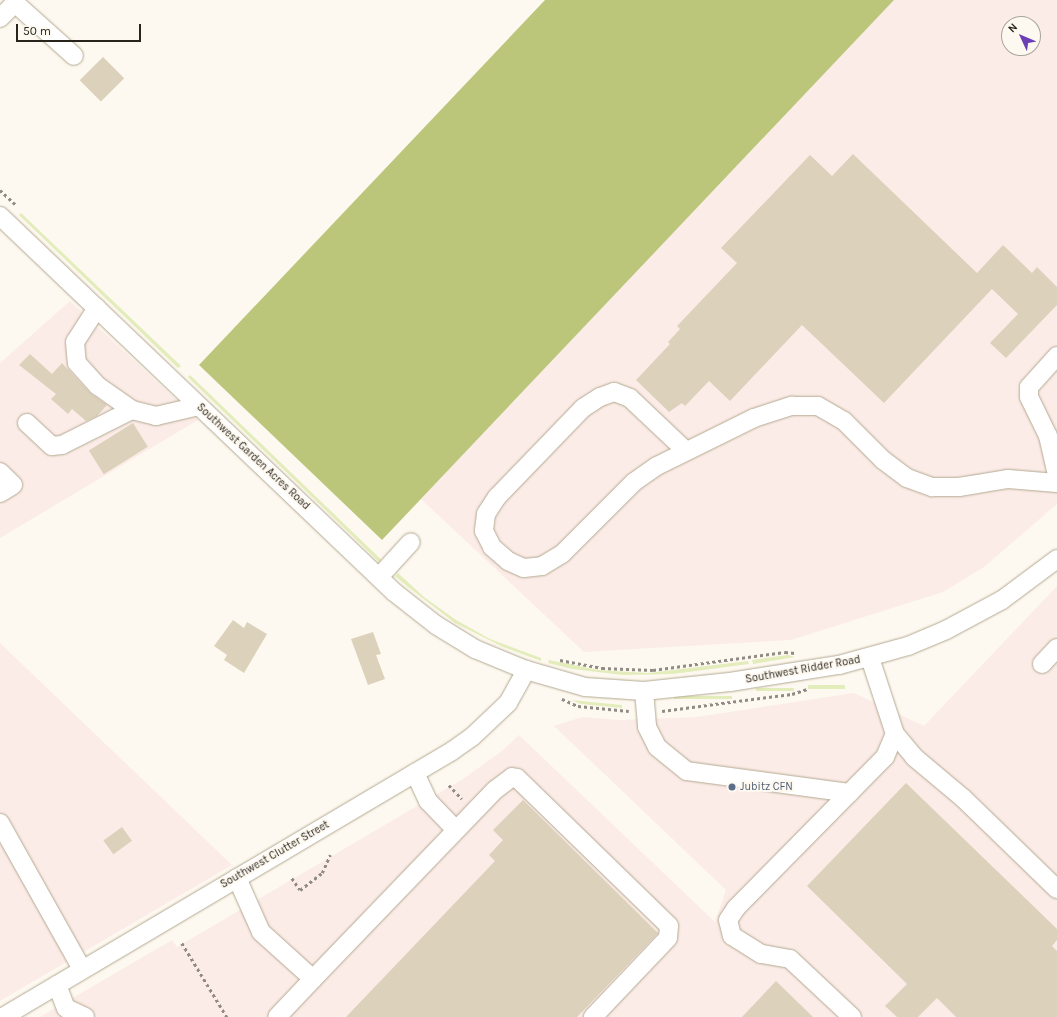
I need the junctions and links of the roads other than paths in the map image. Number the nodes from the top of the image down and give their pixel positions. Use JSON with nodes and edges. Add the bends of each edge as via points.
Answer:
{"nodes":[{"id":1,"x":0,"y":18,"type":"edge"},
{"id":2,"x":74,"y":56,"type":"dead end"},
{"id":3,"x":0,"y":216,"type":"edge"},
{"id":4,"x":97,"y":308,"type":"junction"},
{"id":5,"x":1057,"y":356,"type":"edge"},
{"id":6,"x":199,"y":406,"type":"junction"},
{"id":7,"x":132,"y":410,"type":"junction"},
{"id":8,"x":27,"y":423,"type":"dead end"},
{"id":9,"x":686,"y":451,"type":"junction"},
{"id":10,"x":1056,"y":466,"type":"edge"},
{"id":11,"x":0,"y":472,"type":"edge"},
{"id":12,"x":1057,"y":483,"type":"edge"},
{"id":13,"x":0,"y":493,"type":"edge"},
{"id":14,"x":411,"y":542,"type":"dead end"},
{"id":15,"x":1054,"y":567,"type":"edge"},
{"id":16,"x":379,"y":577,"type":"junction"},
{"id":17,"x":1057,"y":648,"type":"edge"},
{"id":18,"x":870,"y":658,"type":"junction"},
{"id":19,"x":1042,"y":664,"type":"dead end"},
{"id":20,"x":526,"y":670,"type":"junction"},
{"id":21,"x":644,"y":690,"type":"junction"},
{"id":22,"x":895,"y":734,"type":"junction"},
{"id":23,"x":415,"y":773,"type":"junction"},
{"id":24,"x":850,"y":793,"type":"junction"},
{"id":25,"x":0,"y":824,"type":"edge"},
{"id":26,"x":456,"y":830,"type":"junction"},
{"id":27,"x":237,"y":878,"type":"junction"},
{"id":28,"x":1057,"y":890,"type":"edge"},
{"id":29,"x":82,"y":969,"type":"junction"},
{"id":30,"x":313,"y":979,"type":"junction"},
{"id":31,"x":57,"y":985,"type":"junction"},
{"id":32,"x":64,"y":1012,"type":"edge"},
{"id":33,"x":3,"y":1017,"type":"edge"},
{"id":34,"x":85,"y":1017,"type":"edge"},
{"id":35,"x":277,"y":1017,"type":"edge"},
{"id":36,"x":593,"y":1017,"type":"edge"},
{"id":37,"x":852,"y":1017,"type":"edge"}],
"edges":[{"from":1,"to":2,"type":"street","via":[[15,3]]},
{"from":3,"to":4,"type":"street","name":"Southwest Garden Acres Road"},
{"from":4,"to":6,"type":"street","name":"Southwest Garden Acres Road"},
{"from":4,"to":7,"type":"street","via":[[75,342],[77,362],[98,386]]},
{"from":5,"to":10,"type":"street","via":[[1029,386],[1028,397],[1048,436]]},
{"from":6,"to":7,"type":"street","via":[[156,416]]},
{"from":6,"to":16,"type":"street","name":"Southwest Garden Acres Road"},
{"from":7,"to":8,"type":"street","via":[[62,445],[52,446]]},
{"from":9,"to":9,"type":"street","via":[[634,482],[562,554],[542,566],[524,568],[508,561],[492,547],[484,531],[486,514],[497,497],[583,408],[600,397],[614,392],[630,398]]},
{"from":9,"to":12,"type":"street","via":[[762,416],[792,406],[818,406],[844,421],[883,460],[907,478],[932,487],[959,487],[1008,479]]},
{"from":11,"to":13,"type":"street","via":[[13,486]]},
{"from":14,"to":16,"type":"street"},
{"from":15,"to":18,"type":"street","name":"Southwest Ridder Road","via":[[965,621],[924,640]]},
{"from":16,"to":20,"type":"street","name":"Southwest Garden Acres Road","via":[[436,625],[475,649]]},
{"from":17,"to":19,"type":"street"},
{"from":18,"to":21,"type":"street","name":"Southwest Ridder Road","via":[[813,670],[692,687]]},
{"from":18,"to":22,"type":"street"},
{"from":20,"to":21,"type":"street","name":"Southwest Ridder Road","via":[[585,687]]},
{"from":20,"to":23,"type":"street","name":"Southwest Clutter Street","via":[[508,703],[492,720],[452,751]]},
{"from":21,"to":24,"type":"street","via":[[647,727],[657,747],[687,771]]},
{"from":22,"to":24,"type":"street","via":[[884,757]]},
{"from":22,"to":28,"type":"street","via":[[914,757],[963,798]]},
{"from":23,"to":26,"type":"street","via":[[428,801]]},
{"from":23,"to":27,"type":"street","name":"Southwest Clutter Street"},
{"from":24,"to":37,"type":"street","via":[[736,908],[728,920],[732,936],[761,954],[790,959]]},
{"from":25,"to":29,"type":"street"},
{"from":26,"to":30,"type":"street"},
{"from":26,"to":36,"type":"street","via":[[506,780],[518,778],[669,926],[668,938]]},
{"from":27,"to":29,"type":"street","name":"Southwest Clutter Street"},
{"from":27,"to":30,"type":"street","via":[[261,932]]},
{"from":29,"to":31,"type":"street","name":"Southwest Clutter Street"},
{"from":30,"to":35,"type":"street"},
{"from":31,"to":32,"type":"street"},
{"from":31,"to":33,"type":"street","name":"Southwest Clutter Street"},
{"from":32,"to":34,"type":"street"}]}
